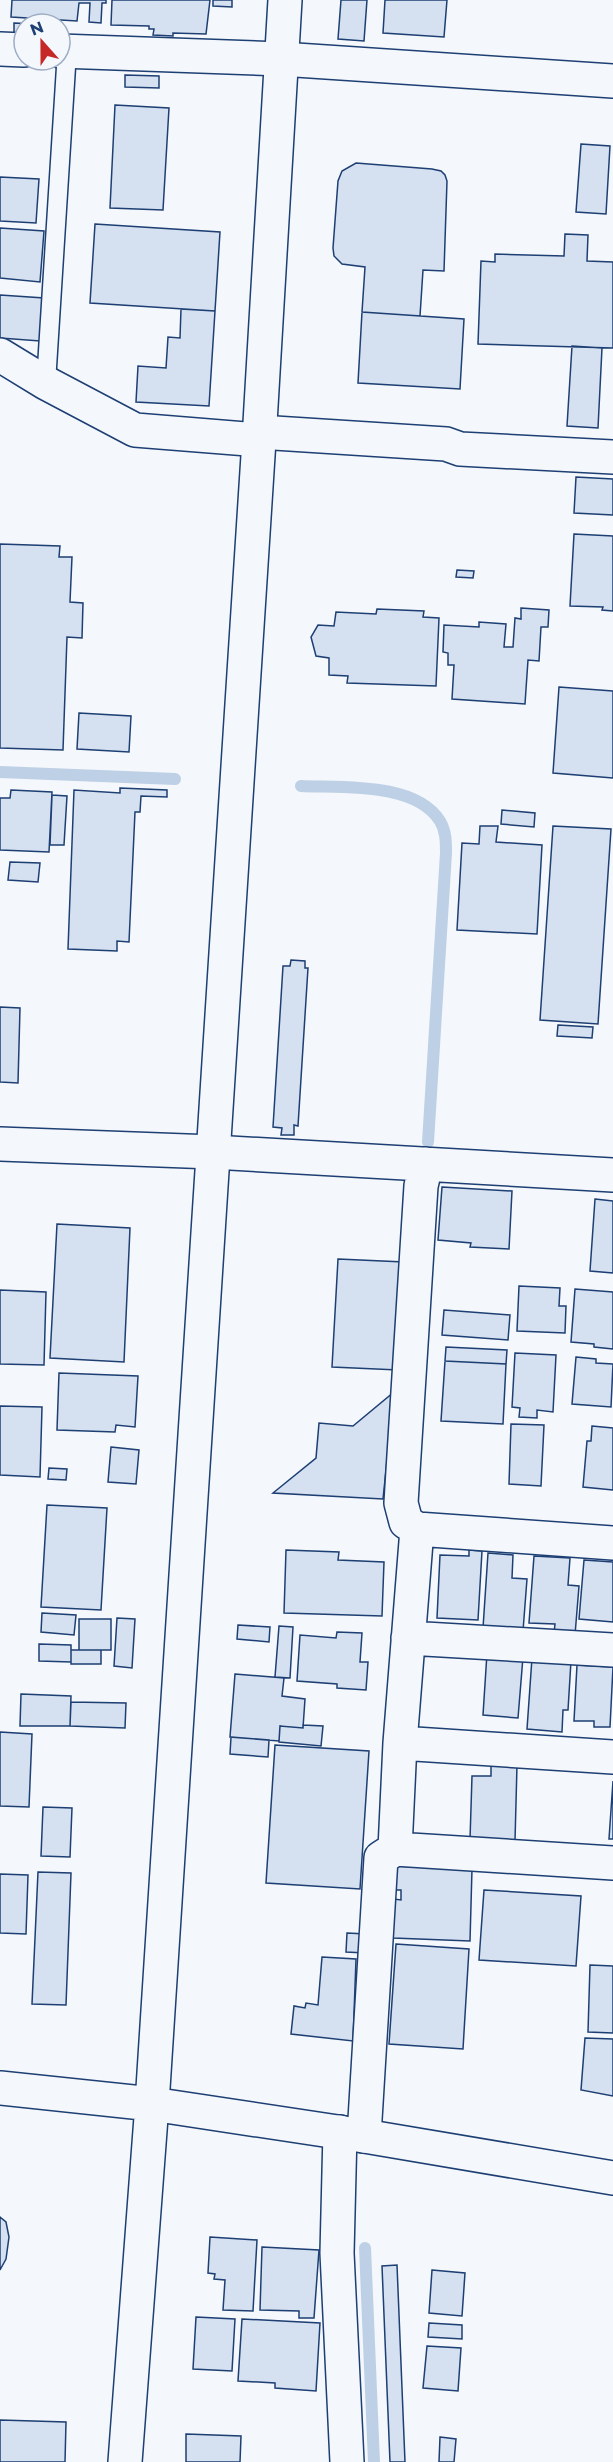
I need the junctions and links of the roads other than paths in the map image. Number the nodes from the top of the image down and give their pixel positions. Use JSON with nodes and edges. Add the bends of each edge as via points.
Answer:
{"nodes":[{"id":1,"x":285,"y":0,"type":"edge"},
{"id":2,"x":72,"y":51,"type":"edge"},
{"id":3,"x":281,"y":59,"type":"junction"},
{"id":4,"x":63,"y":72,"type":"edge"},
{"id":5,"x":613,"y":81,"type":"edge"},
{"id":6,"x":0,"y":355,"type":"edge"},
{"id":7,"x":46,"y":383,"type":"junction"},
{"id":8,"x":259,"y":436,"type":"junction"},
{"id":9,"x":613,"y":457,"type":"edge"},
{"id":10,"x":0,"y":1144,"type":"edge"},
{"id":11,"x":213,"y":1152,"type":"junction"},
{"id":12,"x":426,"y":1164,"type":"junction"},
{"id":13,"x":613,"y":1175,"type":"edge"},
{"id":14,"x":417,"y":1529,"type":"junction"},
{"id":15,"x":613,"y":1543,"type":"edge"},
{"id":16,"x":408,"y":1638,"type":"junction"},
{"id":17,"x":613,"y":1650,"type":"edge"},
{"id":18,"x":400,"y":1743,"type":"junction"},
{"id":19,"x":613,"y":1757,"type":"edge"},
{"id":20,"x":395,"y":1849,"type":"junction"},
{"id":21,"x":613,"y":1863,"type":"edge"},
{"id":22,"x":0,"y":2088,"type":"edge"},
{"id":23,"x":152,"y":2104,"type":"junction"},
{"id":24,"x":352,"y":2134,"type":"junction"},
{"id":25,"x":613,"y":2178,"type":"edge"},
{"id":26,"x":126,"y":2462,"type":"edge"},
{"id":27,"x":347,"y":2462,"type":"edge"}],
"edges":[{"from":1,"to":3,"type":"street"},
{"from":2,"to":3,"type":"street"},
{"from":3,"to":5,"type":"street"},
{"from":3,"to":8,"type":"street"},
{"from":4,"to":7,"type":"lane"},
{"from":6,"to":7,"type":"street"},
{"from":7,"to":8,"type":"street","via":[[135,430]]},
{"from":8,"to":9,"type":"street","via":[[446,444],[460,449]]},
{"from":8,"to":11,"type":"street"},
{"from":10,"to":11,"type":"street"},
{"from":11,"to":12,"type":"street"},
{"from":11,"to":23,"type":"street"},
{"from":12,"to":13,"type":"street"},
{"from":12,"to":14,"type":"street","via":[[420,1198],[401,1503],[406,1522]]},
{"from":14,"to":15,"type":"street"},
{"from":14,"to":16,"type":"street"},
{"from":16,"to":17,"type":"street"},
{"from":16,"to":18,"type":"street"},
{"from":18,"to":19,"type":"street"},
{"from":18,"to":20,"type":"street"},
{"from":20,"to":21,"type":"street"},
{"from":20,"to":24,"type":"street","via":[[381,1858]]},
{"from":22,"to":23,"type":"street"},
{"from":23,"to":24,"type":"street"},
{"from":23,"to":26,"type":"street"},
{"from":24,"to":25,"type":"street"},
{"from":24,"to":27,"type":"street","via":[[337,2253]]}]}
